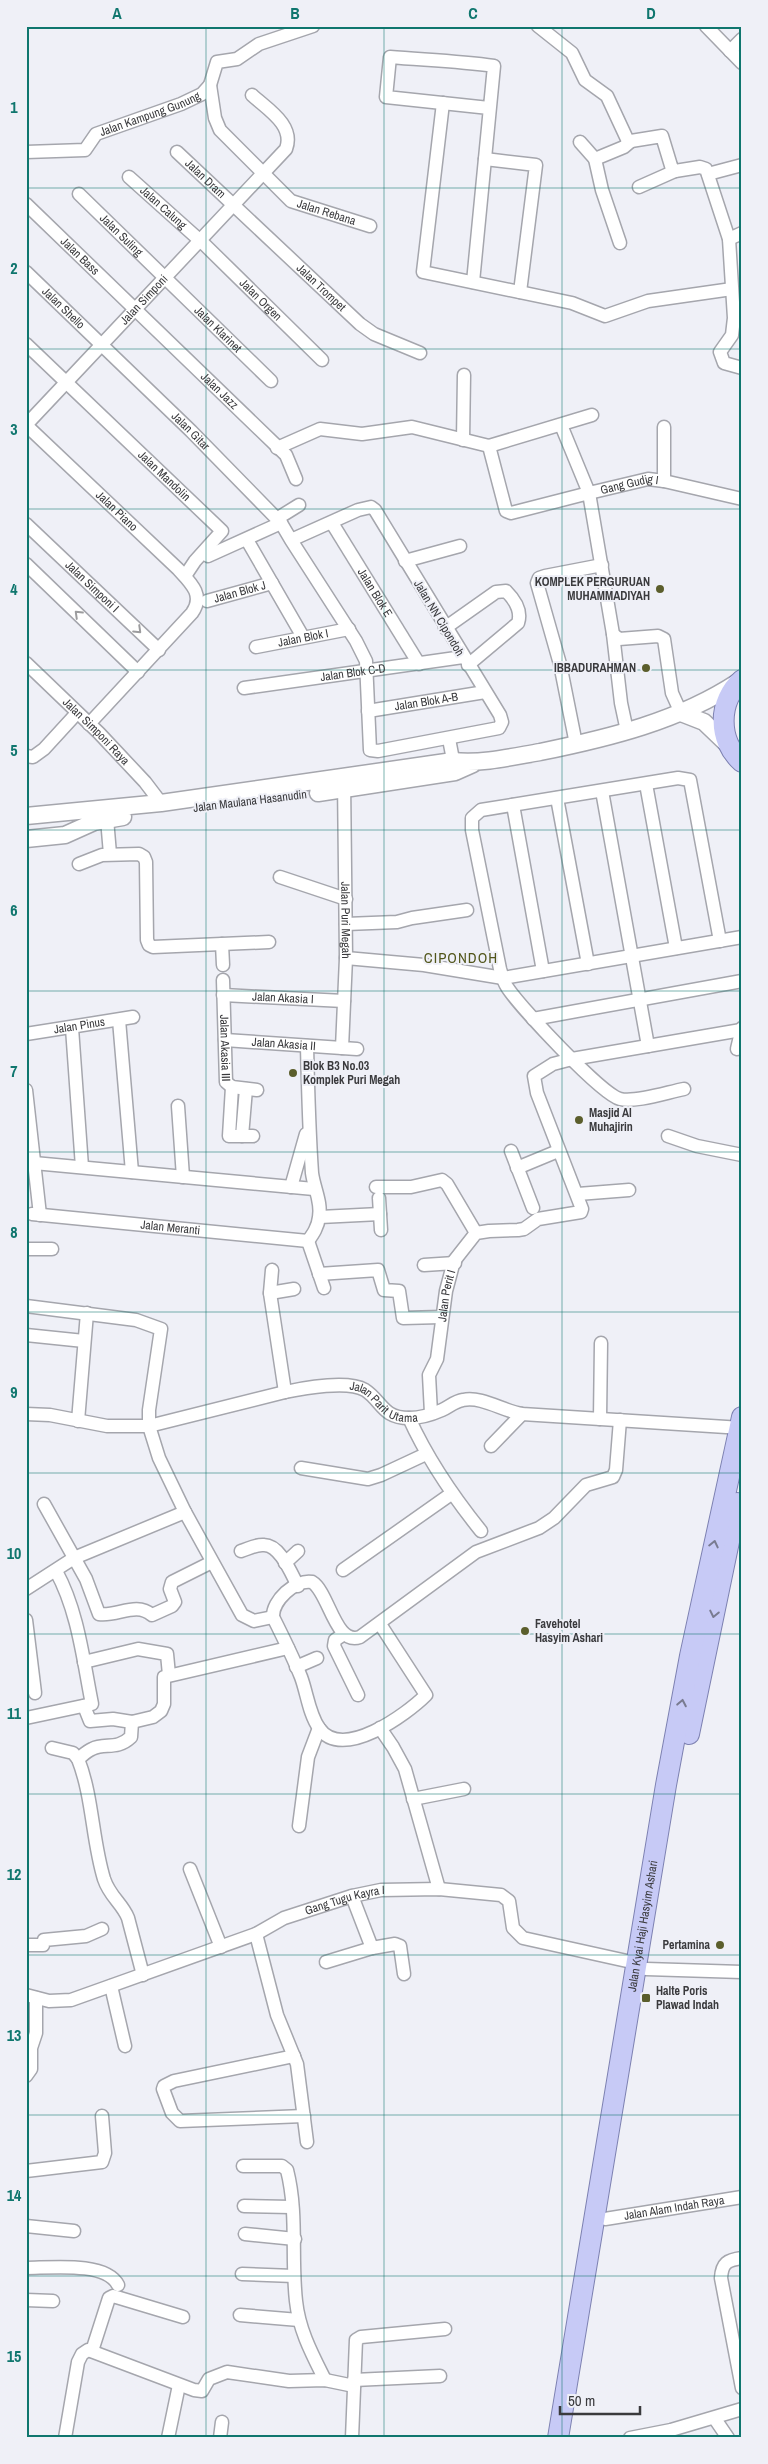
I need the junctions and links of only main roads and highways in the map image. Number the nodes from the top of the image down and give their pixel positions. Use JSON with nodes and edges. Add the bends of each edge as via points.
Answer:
{"nodes":[{"id":1,"x":742,"y":679,"type":"edge"},
{"id":2,"x":736,"y":755,"type":"edge"},
{"id":3,"x":741,"y":1424,"type":"edge"},
{"id":4,"x":742,"y":1481,"type":"edge"},
{"id":5,"x":650,"y":1914,"type":"junction"},
{"id":6,"x":600,"y":2220,"type":"junction"},
{"id":7,"x":558,"y":2438,"type":"edge"},
{"id":8,"x":569,"y":2438,"type":"edge"}],
"edges":[{"from":1,"to":2,"type":"main road","via":[[730,693],[724,708],[724,729]]},
{"from":5,"to":3,"type":"main road","name":"Jalan Kyai Haji Hasyim Ashari","one_way":true,"via":[[690,1656]]},
{"from":4,"to":5,"type":"main road","name":"Jalan Kyai Haji Hasyim Ashari","one_way":true},
{"from":5,"to":6,"type":"main road","name":"Jalan Kyai Haji Hasyim Ashari"},
{"from":6,"to":7,"type":"main road","name":"Jalan Kyai Haji Hasyim Ashari"},
{"from":6,"to":8,"type":"main road","name":"Jalan Kyai Haji Hasyim Ashari"}]}
